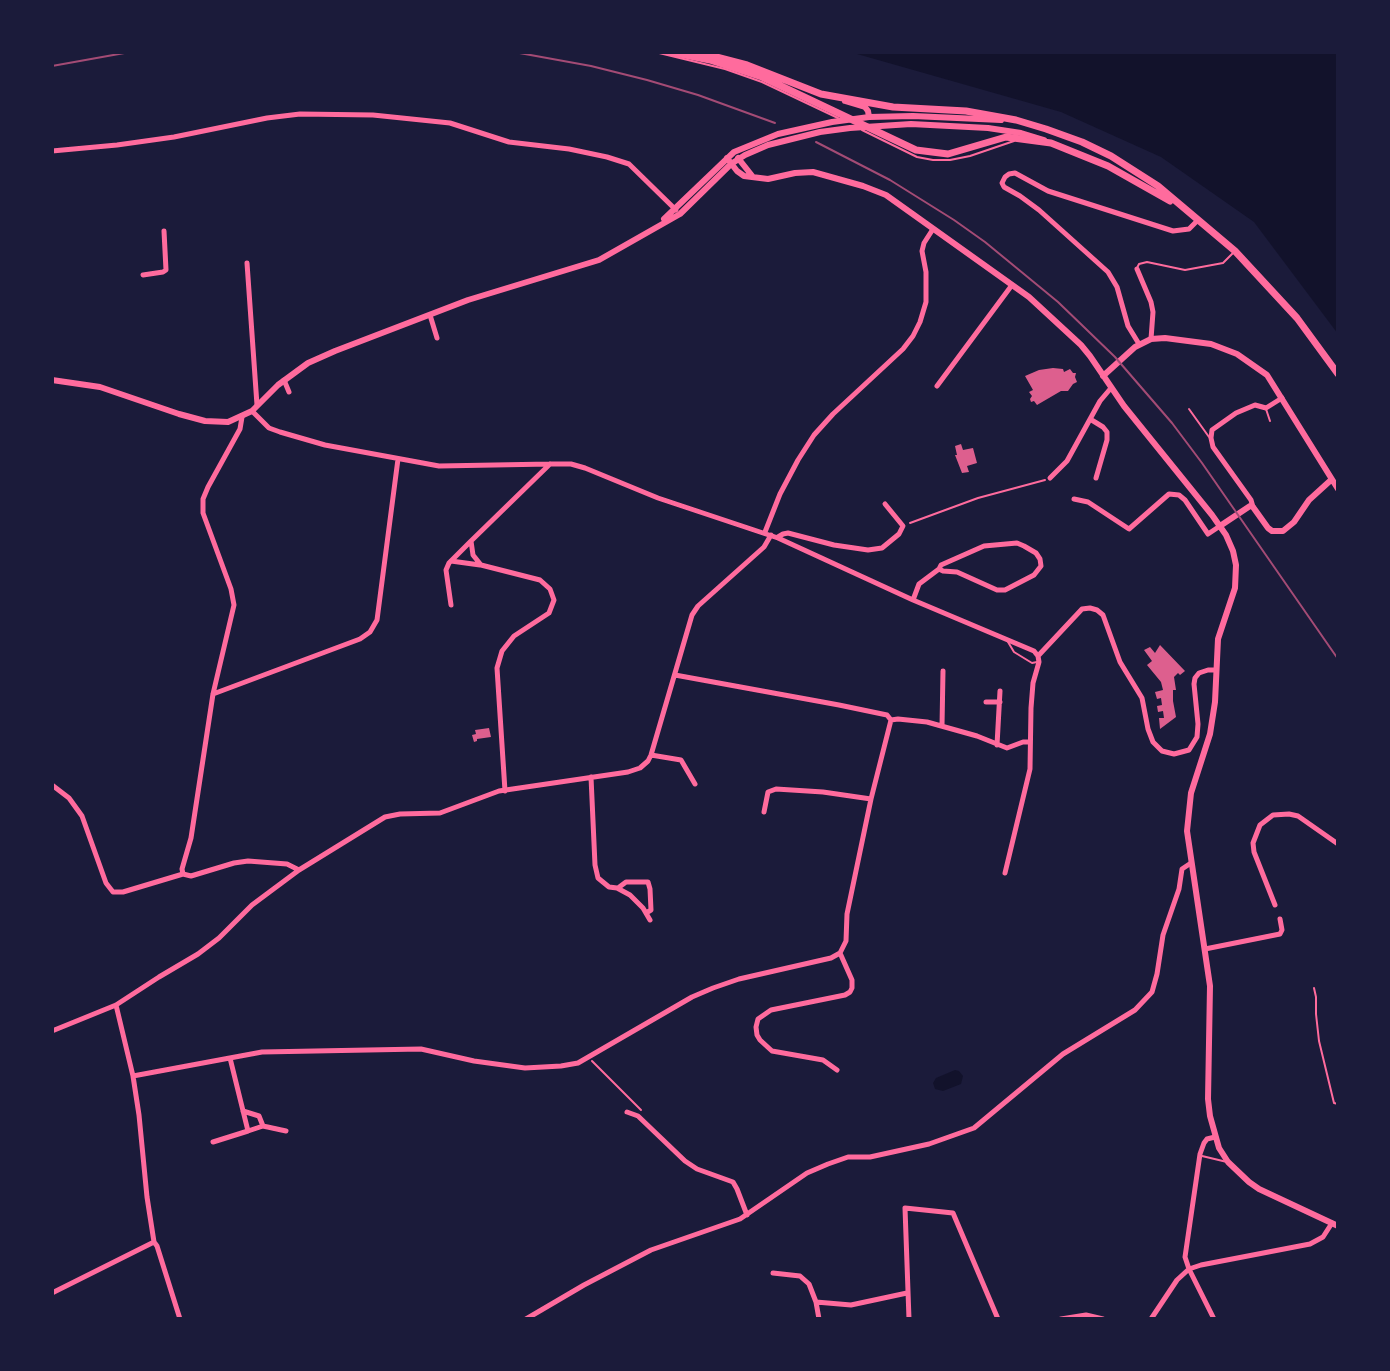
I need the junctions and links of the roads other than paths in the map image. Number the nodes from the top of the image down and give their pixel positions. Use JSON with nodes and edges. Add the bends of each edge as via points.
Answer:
{"nodes":[{"id":1,"x":655,"y":52,"type":"edge"},
{"id":2,"x":670,"y":52,"type":"edge"},
{"id":3,"x":697,"y":52,"type":"edge"},
{"id":4,"x":821,"y":94,"type":"junction"},
{"id":5,"x":869,"y":117,"type":"junction"},
{"id":6,"x":964,"y":119,"type":"junction"},
{"id":7,"x":1016,"y":120,"type":"junction"},
{"id":8,"x":850,"y":128,"type":"junction"},
{"id":9,"x":988,"y":128,"type":"junction"},
{"id":10,"x":1021,"y":139,"type":"junction"},
{"id":11,"x":984,"y":143,"type":"junction"},
{"id":12,"x":1051,"y":143,"type":"junction"},
{"id":13,"x":52,"y":151,"type":"edge"},
{"id":14,"x":734,"y":152,"type":"junction"},
{"id":15,"x":739,"y":159,"type":"junction"},
{"id":16,"x":729,"y":161,"type":"junction"},
{"id":17,"x":753,"y":177,"type":"junction"},
{"id":18,"x":1184,"y":209,"type":"junction"},
{"id":19,"x":678,"y":211,"type":"junction"},
{"id":20,"x":1198,"y":220,"type":"junction"},
{"id":21,"x":933,"y":229,"type":"junction"},
{"id":22,"x":164,"y":231,"type":"dead end"},
{"id":23,"x":1235,"y":251,"type":"junction"},
{"id":24,"x":247,"y":263,"type":"dead end"},
{"id":25,"x":1137,"y":269,"type":"joint"},
{"id":26,"x":143,"y":275,"type":"dead end"},
{"id":27,"x":1012,"y":285,"type":"junction"},
{"id":28,"x":430,"y":315,"type":"junction"},
{"id":29,"x":436,"y":338,"type":"dead end"},
{"id":30,"x":1151,"y":339,"type":"junction"},
{"id":31,"x":1137,"y":345,"type":"junction"},
{"id":32,"x":1338,"y":374,"type":"edge"},
{"id":33,"x":1103,"y":376,"type":"junction"},
{"id":34,"x":52,"y":380,"type":"edge"},
{"id":35,"x":284,"y":380,"type":"junction"},
{"id":36,"x":937,"y":386,"type":"dead end"},
{"id":37,"x":1111,"y":388,"type":"junction"},
{"id":38,"x":289,"y":392,"type":"dead end"},
{"id":39,"x":1282,"y":398,"type":"junction"},
{"id":40,"x":255,"y":408,"type":"junction"},
{"id":41,"x":1266,"y":408,"type":"junction"},
{"id":42,"x":1189,"y":409,"type":"dead end"},
{"id":43,"x":242,"y":417,"type":"junction"},
{"id":44,"x":1090,"y":419,"type":"junction"},
{"id":45,"x":1270,"y":421,"type":"dead end"},
{"id":46,"x":1211,"y":438,"type":"junction"},
{"id":47,"x":398,"y":459,"type":"junction"},
{"id":48,"x":550,"y":464,"type":"junction"},
{"id":49,"x":1050,"y":478,"type":"road end"},
{"id":50,"x":1096,"y":478,"type":"dead end"},
{"id":51,"x":1331,"y":480,"type":"junction"},
{"id":52,"x":1338,"y":489,"type":"edge"},
{"id":53,"x":1074,"y":499,"type":"dead end"},
{"id":54,"x":885,"y":504,"type":"dead end"},
{"id":55,"x":1251,"y":506,"type":"junction"},
{"id":56,"x":910,"y":523,"type":"road end"},
{"id":57,"x":1223,"y":524,"type":"junction"},
{"id":58,"x":903,"y":526,"type":"junction"},
{"id":59,"x":768,"y":533,"type":"junction"},
{"id":60,"x":778,"y":538,"type":"junction"},
{"id":61,"x":471,"y":541,"type":"junction"},
{"id":62,"x":451,"y":561,"type":"junction"},
{"id":63,"x":481,"y":565,"type":"junction"},
{"id":64,"x":939,"y":569,"type":"junction"},
{"id":65,"x":913,"y":600,"type":"junction"},
{"id":66,"x":451,"y":605,"type":"dead end"},
{"id":67,"x":1007,"y":641,"type":"junction"},
{"id":68,"x":1039,"y":659,"type":"junction"},
{"id":69,"x":1216,"y":670,"type":"junction"},
{"id":70,"x":943,"y":671,"type":"dead end"},
{"id":71,"x":675,"y":675,"type":"junction"},
{"id":72,"x":1000,"y":691,"type":"dead end"},
{"id":73,"x":213,"y":694,"type":"junction"},
{"id":74,"x":986,"y":702,"type":"dead end"},
{"id":75,"x":1000,"y":702,"type":"junction"},
{"id":76,"x":891,"y":720,"type":"junction"},
{"id":77,"x":942,"y":726,"type":"junction"},
{"id":78,"x":1030,"y":742,"type":"junction"},
{"id":79,"x":997,"y":745,"type":"junction"},
{"id":80,"x":651,"y":755,"type":"junction"},
{"id":81,"x":591,"y":777,"type":"junction"},
{"id":82,"x":695,"y":784,"type":"dead end"},
{"id":83,"x":52,"y":785,"type":"edge"},
{"id":84,"x":505,"y":791,"type":"junction"},
{"id":85,"x":871,"y":799,"type":"junction"},
{"id":86,"x":764,"y":812,"type":"dead end"},
{"id":87,"x":1338,"y":844,"type":"edge"},
{"id":88,"x":1191,"y":863,"type":"junction"},
{"id":89,"x":299,"y":870,"type":"junction"},
{"id":90,"x":1005,"y":873,"type":"dead end"},
{"id":91,"x":183,"y":874,"type":"junction"},
{"id":92,"x":617,"y":888,"type":"junction"},
{"id":93,"x":1275,"y":905,"type":"dead end"},
{"id":94,"x":646,"y":913,"type":"junction"},
{"id":95,"x":1280,"y":919,"type":"dead end"},
{"id":96,"x":650,"y":920,"type":"dead end"},
{"id":97,"x":1205,"y":949,"type":"junction"},
{"id":98,"x":840,"y":953,"type":"junction"},
{"id":99,"x":116,"y":1005,"type":"junction"},
{"id":100,"x":52,"y":1031,"type":"edge"},
{"id":101,"x":230,"y":1058,"type":"junction"},
{"id":102,"x":837,"y":1070,"type":"dead end"},
{"id":103,"x":133,"y":1076,"type":"junction"},
{"id":104,"x":243,"y":1111,"type":"junction"},
{"id":105,"x":627,"y":1112,"type":"dead end"},
{"id":106,"x":263,"y":1126,"type":"junction"},
{"id":107,"x":248,"y":1131,"type":"junction"},
{"id":108,"x":286,"y":1131,"type":"dead end"},
{"id":109,"x":1215,"y":1137,"type":"junction"},
{"id":110,"x":213,"y":1142,"type":"dead end"},
{"id":111,"x":1200,"y":1154,"type":"junction"},
{"id":112,"x":1228,"y":1162,"type":"junction"},
{"id":113,"x":747,"y":1215,"type":"junction"},
{"id":114,"x":1335,"y":1225,"type":"edge"},
{"id":115,"x":154,"y":1242,"type":"junction"},
{"id":116,"x":1189,"y":1269,"type":"junction"},
{"id":117,"x":773,"y":1273,"type":"dead end"},
{"id":118,"x":52,"y":1293,"type":"edge"},
{"id":119,"x":907,"y":1293,"type":"junction"},
{"id":120,"x":816,"y":1302,"type":"junction"},
{"id":121,"x":180,"y":1319,"type":"edge"},
{"id":122,"x":526,"y":1319,"type":"edge"},
{"id":123,"x":819,"y":1319,"type":"edge"},
{"id":124,"x":909,"y":1319,"type":"edge"},
{"id":125,"x":998,"y":1319,"type":"edge"},
{"id":126,"x":1061,"y":1319,"type":"edge"},
{"id":127,"x":1103,"y":1319,"type":"edge"},
{"id":128,"x":1151,"y":1319,"type":"edge"},
{"id":129,"x":1214,"y":1319,"type":"edge"}],
"edges":[{"from":1,"to":10,"type":"lane","via":[[762,82],[917,157],[950,160]]},
{"from":2,"to":11,"type":"main road","via":[[762,77],[916,150],[948,154]]},
{"from":3,"to":4,"type":"main road"},
{"from":4,"to":5,"type":"street","via":[[865,107]]},
{"from":4,"to":7,"type":"main road"},
{"from":5,"to":6,"type":"street"},
{"from":5,"to":8,"type":"street"},
{"from":5,"to":14,"type":"street","via":[[805,127]]},
{"from":6,"to":7,"type":"street"},
{"from":6,"to":9,"type":"street"},
{"from":7,"to":18,"type":"main road","via":[[1111,156]]},
{"from":8,"to":9,"type":"street"},
{"from":8,"to":15,"type":"street","via":[[795,137]]},
{"from":9,"to":11,"type":"street"},
{"from":9,"to":12,"type":"street"},
{"from":10,"to":11,"type":"main road"},
{"from":10,"to":12,"type":"main road"},
{"from":12,"to":18,"type":"main road","via":[[1108,166]]},
{"from":13,"to":19,"type":"street","via":[[289,115],[373,115],[450,123],[509,142],[607,157],[629,164]]},
{"from":14,"to":15,"type":"street"},
{"from":14,"to":16,"type":"street"},
{"from":15,"to":16,"type":"street"},
{"from":15,"to":17,"type":"street"},
{"from":16,"to":17,"type":"street","via":[[744,176]]},
{"from":16,"to":19,"type":"street"},
{"from":17,"to":21,"type":"street","via":[[813,172],[863,186],[886,195]]},
{"from":18,"to":20,"type":"main road"},
{"from":19,"to":28,"type":"street","via":[[599,260]]},
{"from":20,"to":23,"type":"main road"},
{"from":20,"to":31,"type":"street","via":[[1189,229],[1173,231],[1048,191],[1015,173],[1002,183],[1108,272]]},
{"from":21,"to":27,"type":"street"},
{"from":21,"to":59,"type":"street","via":[[922,251],[926,302],[913,336],[814,435],[780,494]]},
{"from":22,"to":26,"type":"street","via":[[166,270]]},
{"from":23,"to":25,"type":"lane","via":[[1223,263],[1208,266],[1185,270],[1147,262]]},
{"from":23,"to":32,"type":"main road","via":[[1297,318]]},
{"from":24,"to":40,"type":"street"},
{"from":25,"to":30,"type":"street","via":[[1153,312]]},
{"from":27,"to":33,"type":"street","via":[[1081,345]]},
{"from":27,"to":36,"type":"street"},
{"from":28,"to":29,"type":"street"},
{"from":28,"to":35,"type":"street","via":[[308,363]]},
{"from":30,"to":31,"type":"street"},
{"from":30,"to":39,"type":"street","via":[[1211,344],[1237,354],[1267,375]]},
{"from":31,"to":33,"type":"street"},
{"from":33,"to":37,"type":"street"},
{"from":34,"to":43,"type":"street","via":[[100,387],[205,421]]},
{"from":35,"to":38,"type":"street"},
{"from":35,"to":40,"type":"street"},
{"from":37,"to":44,"type":"street"},
{"from":37,"to":57,"type":"street"},
{"from":39,"to":41,"type":"street"},
{"from":39,"to":51,"type":"street"},
{"from":40,"to":43,"type":"street"},
{"from":40,"to":47,"type":"street","via":[[269,428],[280,432]]},
{"from":41,"to":45,"type":"lane"},
{"from":41,"to":46,"type":"street","via":[[1255,405],[1236,413],[1212,430]]},
{"from":42,"to":46,"type":"lane"},
{"from":43,"to":73,"type":"street","via":[[203,499],[234,605]]},
{"from":44,"to":49,"type":"street","via":[[1067,461]]},
{"from":44,"to":50,"type":"street","via":[[1107,432]]},
{"from":46,"to":55,"type":"street"},
{"from":47,"to":48,"type":"street","via":[[439,466]]},
{"from":47,"to":73,"type":"street","via":[[377,620],[370,632]]},
{"from":48,"to":59,"type":"street","via":[[585,468]]},
{"from":48,"to":61,"type":"street"},
{"from":51,"to":52,"type":"street"},
{"from":51,"to":55,"type":"street","via":[[1283,531],[1268,528]]},
{"from":53,"to":57,"type":"street","via":[[1088,502],[1129,529],[1169,494],[1179,495],[1208,534]]},
{"from":54,"to":58,"type":"street"},
{"from":55,"to":57,"type":"street"},
{"from":56,"to":58,"type":"street"},
{"from":57,"to":69,"type":"street","via":[[1236,578],[1218,639]]},
{"from":58,"to":60,"type":"street","via":[[882,548],[868,550],[788,533]]},
{"from":59,"to":60,"type":"street"},
{"from":59,"to":71,"type":"street","via":[[764,547],[692,615]]},
{"from":60,"to":65,"type":"street"},
{"from":61,"to":62,"type":"street"},
{"from":61,"to":63,"type":"street"},
{"from":62,"to":63,"type":"street"},
{"from":62,"to":66,"type":"street","via":[[446,570]]},
{"from":63,"to":84,"type":"street","via":[[540,580],[554,600],[549,613],[514,636],[497,668]]},
{"from":64,"to":64,"type":"street","via":[[1005,590],[1041,566],[1036,553],[1017,543],[984,546]]},
{"from":64,"to":65,"type":"street","via":[[919,584]]},
{"from":65,"to":67,"type":"street"},
{"from":67,"to":68,"type":"street","via":[[1034,651]]},
{"from":67,"to":68,"type":"lane","via":[[1032,663]]},
{"from":68,"to":69,"type":"street","via":[[1082,609],[1097,610],[1142,698],[1153,742],[1170,753],[1189,750],[1197,737],[1195,678]]},
{"from":68,"to":78,"type":"street"},
{"from":69,"to":88,"type":"street","via":[[1210,734],[1188,805]]},
{"from":70,"to":77,"type":"street"},
{"from":71,"to":76,"type":"street","via":[[844,706]]},
{"from":71,"to":80,"type":"street"},
{"from":72,"to":75,"type":"street"},
{"from":73,"to":91,"type":"street"},
{"from":74,"to":75,"type":"street"},
{"from":75,"to":79,"type":"street"},
{"from":76,"to":77,"type":"street"},
{"from":76,"to":85,"type":"street"},
{"from":77,"to":79,"type":"street"},
{"from":78,"to":79,"type":"street"},
{"from":78,"to":90,"type":"street","via":[[1028,780]]},
{"from":80,"to":81,"type":"street","via":[[640,768]]},
{"from":80,"to":82,"type":"street","via":[[681,760]]},
{"from":81,"to":84,"type":"street"},
{"from":81,"to":92,"type":"street","via":[[596,872],[602,883]]},
{"from":83,"to":91,"type":"street","via":[[82,816],[113,892]]},
{"from":84,"to":89,"type":"street","via":[[440,813],[385,817]]},
{"from":85,"to":86,"type":"street","via":[[776,789],[768,792]]},
{"from":85,"to":98,"type":"street"},
{"from":87,"to":93,"type":"street","via":[[1298,816],[1281,813],[1265,819],[1255,834],[1254,852]]},
{"from":88,"to":97,"type":"street"},
{"from":88,"to":113,"type":"street","via":[[1182,869],[1152,992],[1135,1010],[1063,1054],[974,1128],[929,1144],[848,1157],[807,1173]]},
{"from":89,"to":91,"type":"street","via":[[248,861]]},
{"from":89,"to":99,"type":"street","via":[[198,954]]},
{"from":92,"to":94,"type":"street"},
{"from":92,"to":94,"type":"street","via":[[626,882],[648,882],[651,910]]},
{"from":94,"to":96,"type":"street"},
{"from":95,"to":97,"type":"street","via":[[1280,934]]},
{"from":97,"to":109,"type":"street","via":[[1210,986],[1208,1099]]},
{"from":98,"to":101,"type":"street","via":[[713,988],[578,1063],[561,1066],[525,1068],[421,1049],[262,1052]]},
{"from":98,"to":102,"type":"street","via":[[852,980],[850,992],[771,1010],[756,1027],[772,1051],[823,1060]]},
{"from":99,"to":100,"type":"street"},
{"from":99,"to":103,"type":"street"},
{"from":101,"to":103,"type":"street"},
{"from":101,"to":104,"type":"street"},
{"from":103,"to":115,"type":"street"},
{"from":104,"to":106,"type":"street","via":[[259,1116]]},
{"from":104,"to":107,"type":"street"},
{"from":105,"to":113,"type":"street","via":[[697,1169],[733,1182]]},
{"from":106,"to":107,"type":"street"},
{"from":106,"to":108,"type":"street"},
{"from":107,"to":110,"type":"street"},
{"from":109,"to":111,"type":"street","via":[[1207,1139]]},
{"from":109,"to":112,"type":"street"},
{"from":111,"to":112,"type":"lane"},
{"from":111,"to":116,"type":"street","via":[[1185,1257]]},
{"from":112,"to":114,"type":"street","via":[[1259,1189]]},
{"from":113,"to":122,"type":"street","via":[[651,1250]]},
{"from":114,"to":116,"type":"street","via":[[1310,1244]]},
{"from":115,"to":118,"type":"street"},
{"from":115,"to":121,"type":"street"},
{"from":116,"to":128,"type":"street"},
{"from":116,"to":129,"type":"street"},
{"from":117,"to":120,"type":"street","via":[[800,1276]]},
{"from":119,"to":120,"type":"street","via":[[851,1305]]},
{"from":119,"to":124,"type":"street"},
{"from":119,"to":125,"type":"street","via":[[905,1208],[953,1213]]},
{"from":120,"to":123,"type":"street"},
{"from":126,"to":127,"type":"street"}]}
